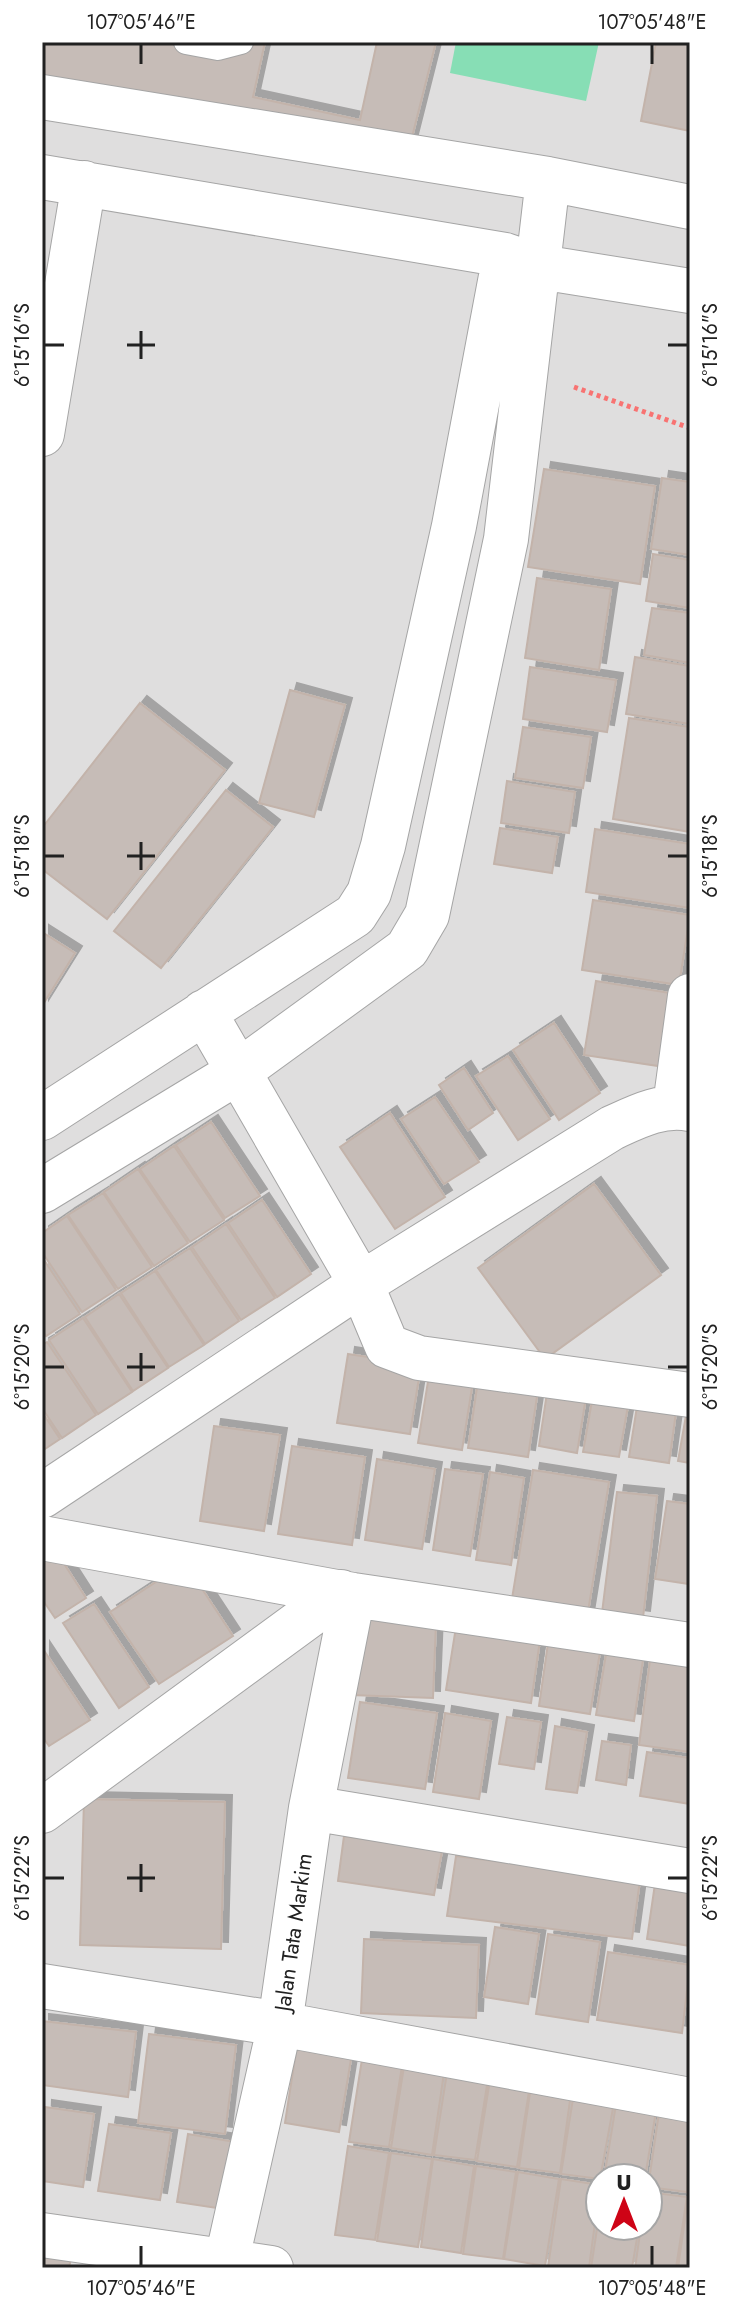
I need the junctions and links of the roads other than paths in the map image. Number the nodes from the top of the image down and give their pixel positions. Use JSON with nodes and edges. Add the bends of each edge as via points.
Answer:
{"nodes":[{"id":1,"x":186,"y":42,"type":"edge"},
{"id":2,"x":241,"y":42,"type":"edge"},
{"id":3,"x":42,"y":97,"type":"edge"},
{"id":4,"x":548,"y":179,"type":"junction"},
{"id":5,"x":63,"y":180,"type":"edge"},
{"id":6,"x":690,"y":207,"type":"edge"},
{"id":7,"x":523,"y":261,"type":"junction"},
{"id":8,"x":690,"y":291,"type":"edge"},
{"id":9,"x":42,"y":434,"type":"edge"},
{"id":10,"x":454,"y":526,"type":"junction"},
{"id":11,"x":506,"y":539,"type":"junction"},
{"id":12,"x":383,"y":846,"type":"junction"},
{"id":13,"x":442,"y":858,"type":"junction"},
{"id":14,"x":690,"y":996,"type":"edge"},
{"id":15,"x":204,"y":1012,"type":"junction"},
{"id":16,"x":238,"y":1072,"type":"junction"},
{"id":17,"x":682,"y":1107,"type":"edge"},
{"id":18,"x":42,"y":1118,"type":"edge"},
{"id":19,"x":47,"y":1178,"type":"edge"},
{"id":20,"x":361,"y":1284,"type":"junction"},
{"id":21,"x":690,"y":1395,"type":"edge"},
{"id":22,"x":42,"y":1496,"type":"edge"},
{"id":23,"x":42,"y":1538,"type":"edge"},
{"id":24,"x":347,"y":1593,"type":"junction"},
{"id":25,"x":690,"y":1645,"type":"edge"},
{"id":26,"x":311,"y":1808,"type":"junction"},
{"id":27,"x":42,"y":1811,"type":"edge"},
{"id":28,"x":690,"y":1871,"type":"edge"},
{"id":29,"x":42,"y":1986,"type":"edge"},
{"id":30,"x":280,"y":2024,"type":"junction"},
{"id":31,"x":690,"y":2100,"type":"edge"},
{"id":32,"x":42,"y":2235,"type":"edge"},
{"id":33,"x":226,"y":2265,"type":"edge"},
{"id":34,"x":271,"y":2268,"type":"edge"}],
"edges":[{"from":1,"to":2,"type":"lane","via":[[218,48]]},
{"from":3,"to":4,"type":"street"},
{"from":4,"to":6,"type":"street"},
{"from":4,"to":7,"type":"street"},
{"from":5,"to":7,"type":"street"},
{"from":5,"to":9,"type":"street"},
{"from":7,"to":8,"type":"street"},
{"from":7,"to":10,"type":"street"},
{"from":7,"to":11,"type":"street","via":[[527,370]]},
{"from":10,"to":11,"type":"street"},
{"from":10,"to":12,"type":"street"},
{"from":11,"to":13,"type":"street"},
{"from":12,"to":13,"type":"street"},
{"from":12,"to":15,"type":"street","via":[[369,893],[355,915]]},
{"from":13,"to":16,"type":"street","via":[[427,915],[407,949]]},
{"from":14,"to":17,"type":"street"},
{"from":15,"to":16,"type":"street"},
{"from":15,"to":18,"type":"street"},
{"from":16,"to":19,"type":"street"},
{"from":16,"to":20,"type":"street"},
{"from":17,"to":20,"type":"street","via":[[646,1112],[612,1128]]},
{"from":20,"to":21,"type":"street","via":[[387,1346],[419,1358]]},
{"from":20,"to":22,"type":"street"},
{"from":23,"to":24,"type":"street"},
{"from":24,"to":25,"type":"street"},
{"from":24,"to":26,"type":"street","name":"Jalan Tata Markim"},
{"from":24,"to":27,"type":"street"},
{"from":26,"to":28,"type":"street"},
{"from":26,"to":30,"type":"street","name":"Jalan Tata Markim"},
{"from":29,"to":30,"type":"street"},
{"from":30,"to":31,"type":"street"},
{"from":30,"to":33,"type":"street","name":"Jalan Tata Markim"},
{"from":32,"to":33,"type":"street"},
{"from":33,"to":34,"type":"street"}]}
